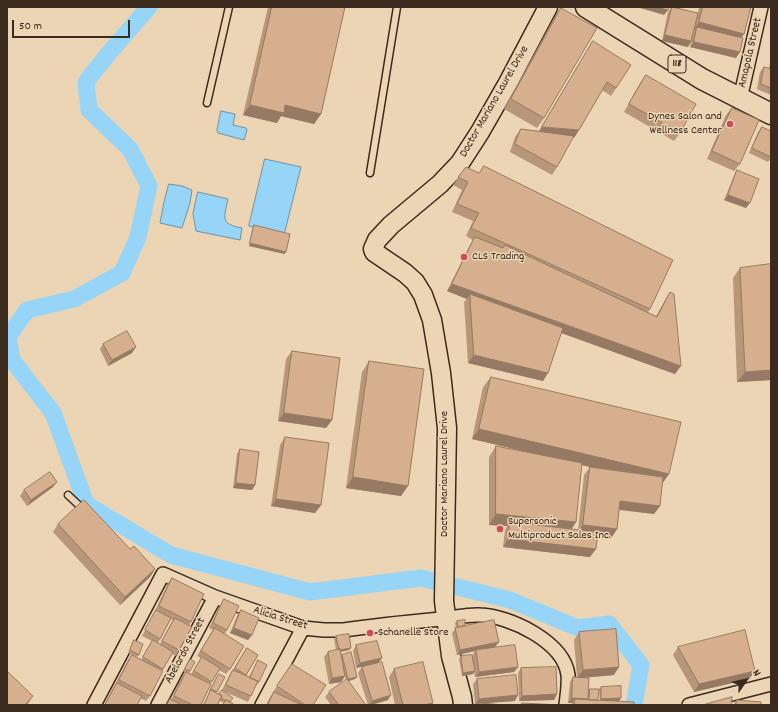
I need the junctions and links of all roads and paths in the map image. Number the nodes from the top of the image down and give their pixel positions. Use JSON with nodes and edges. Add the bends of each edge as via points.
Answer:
{"nodes":[{"id":1,"x":229,"y":7,"type":"edge"},
{"id":2,"x":397,"y":7,"type":"edge"},
{"id":3,"x":548,"y":7,"type":"edge"},
{"id":4,"x":586,"y":7,"type":"edge"},
{"id":5,"x":761,"y":7,"type":"edge"},
{"id":6,"x":740,"y":99,"type":"junction"},
{"id":7,"x":207,"y":103,"type":"dead end"},
{"id":8,"x":771,"y":114,"type":"edge"},
{"id":9,"x":370,"y":173,"type":"dead end"},
{"id":10,"x":68,"y":495,"type":"dead end"},
{"id":11,"x":92,"y":516,"type":"edge"},
{"id":12,"x":215,"y":597,"type":"junction"},
{"id":13,"x":446,"y":619,"type":"junction"},
{"id":14,"x":303,"y":628,"type":"junction"},
{"id":15,"x":771,"y":684,"type":"edge"},
{"id":16,"x":94,"y":705,"type":"edge"},
{"id":17,"x":158,"y":705,"type":"edge"},
{"id":18,"x":262,"y":705,"type":"edge"},
{"id":19,"x":463,"y":705,"type":"edge"},
{"id":20,"x":566,"y":705,"type":"edge"},
{"id":21,"x":689,"y":705,"type":"edge"}],
"edges":[{"from":1,"to":7,"type":"lane"},
{"from":2,"to":9,"type":"lane"},
{"from":3,"to":13,"type":"street","name":"Doctor Mariano Laurel Drive","via":[[508,83],[460,163],[440,184],[391,224],[377,240],[373,249],[415,282],[424,295],[432,320],[447,428],[444,601]]},
{"from":4,"to":6,"type":"main road","number":"118","via":[[702,79]]},
{"from":5,"to":6,"type":"street","name":"Amapola Street"},
{"from":6,"to":8,"type":"main road","number":"118"},
{"from":10,"to":11,"type":"lane"},
{"from":12,"to":14,"type":"street","name":"Alicia Street"},
{"from":12,"to":16,"type":"street","name":"Alicia Street","via":[[160,572]]},
{"from":12,"to":17,"type":"street","name":"Abelardo Street"},
{"from":13,"to":14,"type":"street","name":"Alicia Street","via":[[344,630]]},
{"from":13,"to":19,"type":"street","name":"Doctor Mariano Laurel Drive","via":[[451,656]]},
{"from":13,"to":20,"type":"street","name":"Alicia Street","via":[[480,615],[503,620],[538,635],[554,648],[568,674]]},
{"from":14,"to":18,"type":"street"},
{"from":15,"to":21,"type":"street"}]}
